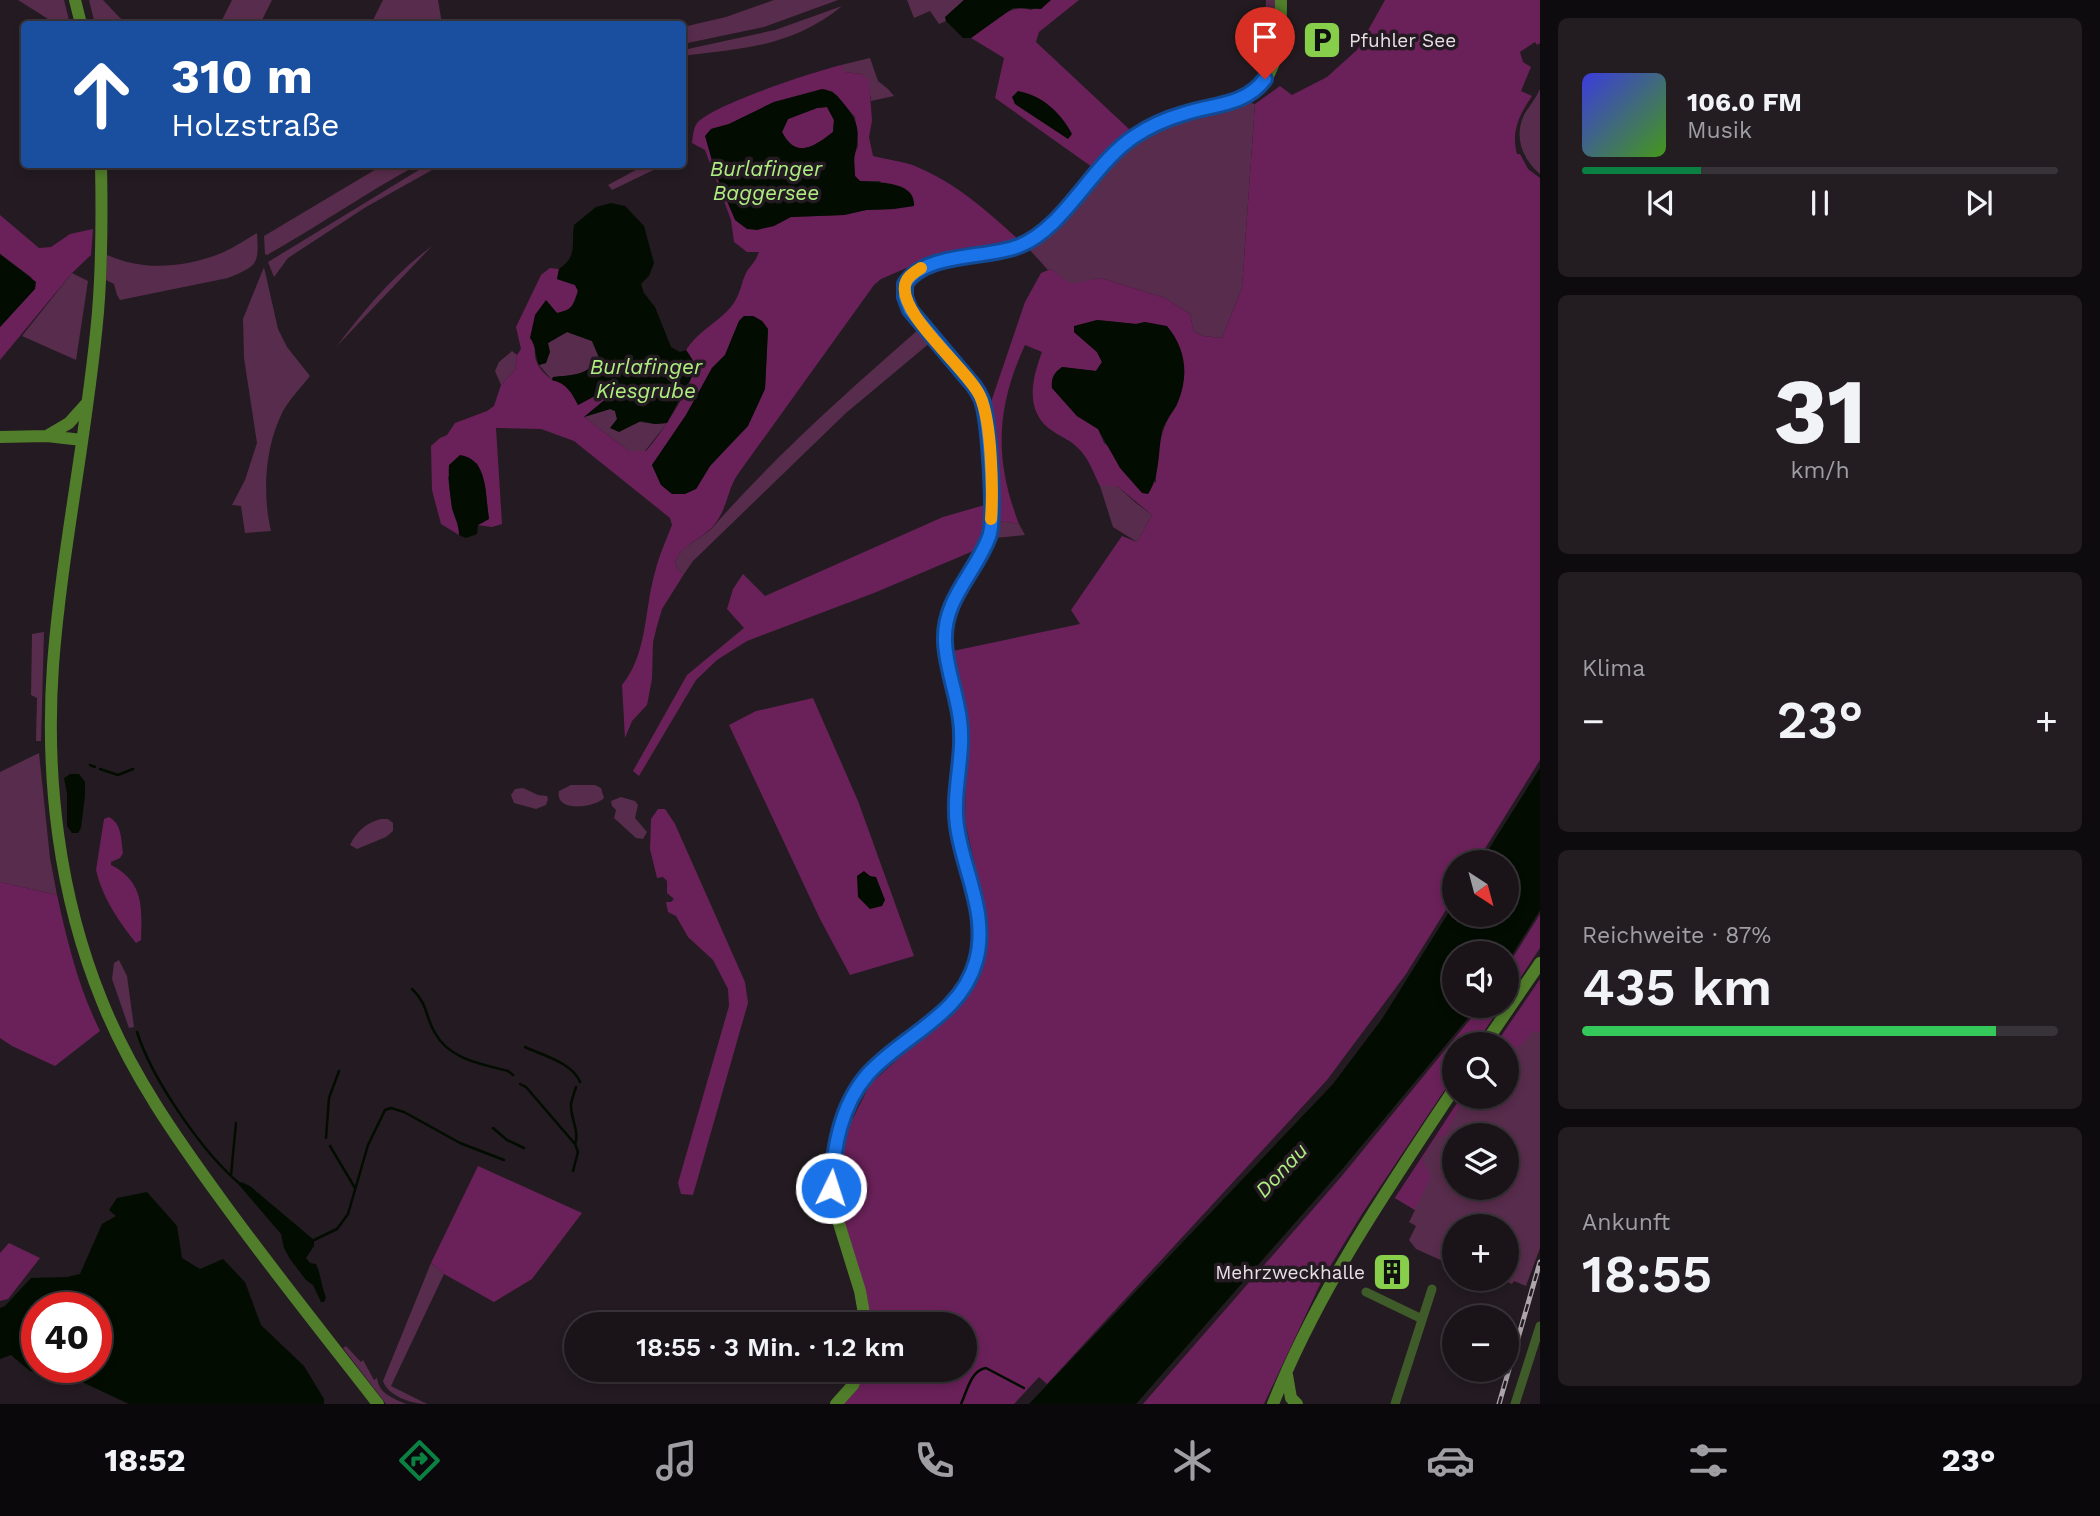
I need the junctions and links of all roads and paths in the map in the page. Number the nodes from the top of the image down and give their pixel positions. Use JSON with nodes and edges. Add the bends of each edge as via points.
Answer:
{"nodes":[{"id":1,"x":75,"y":0,"type":"edge"},
{"id":2,"x":1281,"y":0,"type":"edge"},
{"id":3,"x":80,"y":21,"type":"edge"},
{"id":4,"x":101,"y":168,"type":"edge"},
{"id":5,"x":87,"y":402,"type":"junction"},
{"id":6,"x":47,"y":436,"type":"junction"},
{"id":7,"x":0,"y":437,"type":"edge"},
{"id":8,"x":82,"y":440,"type":"junction"},
{"id":9,"x":1540,"y":963,"type":"edge"},
{"id":10,"x":1493,"y":1032,"type":"edge"},
{"id":11,"x":1442,"y":1107,"type":"edge"},
{"id":12,"x":1432,"y":1289,"type":"dead end"},
{"id":13,"x":1366,"y":1292,"type":"dead end"},
{"id":14,"x":864,"y":1312,"type":"edge"},
{"id":15,"x":1422,"y":1319,"type":"junction"},
{"id":16,"x":1540,"y":1326,"type":"edge"},
{"id":17,"x":1286,"y":1373,"type":"junction"},
{"id":18,"x":854,"y":1382,"type":"edge"},
{"id":19,"x":1275,"y":1401,"type":"edge"},
{"id":20,"x":379,"y":1404,"type":"edge"},
{"id":21,"x":836,"y":1404,"type":"edge"},
{"id":22,"x":1290,"y":1404,"type":"edge"},
{"id":23,"x":1297,"y":1404,"type":"edge"},
{"id":24,"x":1395,"y":1404,"type":"edge"},
{"id":25,"x":1515,"y":1404,"type":"edge"}],
"edges":[{"from":1,"to":3,"type":"street"},
{"from":2,"to":14,"type":"street","via":[[1276,54],[1260,86],[1244,98],[1157,123],[1132,138],[1046,229],[1020,246],[920,268],[905,284],[910,310],[974,386],[986,420],[991,533],[950,606],[944,642],[961,721],[957,830],[979,929],[972,972],[954,1002],[868,1075],[845,1113],[834,1147],[831,1188]]},
{"from":4,"to":5,"type":"street","via":[[98,310]]},
{"from":5,"to":6,"type":"street","via":[[69,423]]},
{"from":5,"to":8,"type":"street"},
{"from":6,"to":7,"type":"street"},
{"from":6,"to":8,"type":"street"},
{"from":8,"to":20,"type":"street","via":[[52,693],[54,805],[76,927],[107,1014],[163,1116],[254,1244]]},
{"from":9,"to":10,"type":"street"},
{"from":11,"to":17,"type":"street","via":[[1327,1289]]},
{"from":12,"to":15,"type":"street"},
{"from":13,"to":15,"type":"street"},
{"from":15,"to":24,"type":"street"},
{"from":16,"to":25,"type":"street"},
{"from":17,"to":19,"type":"street"},
{"from":17,"to":23,"type":"street"},
{"from":18,"to":21,"type":"street"},
{"from":19,"to":22,"type":"street"}]}
